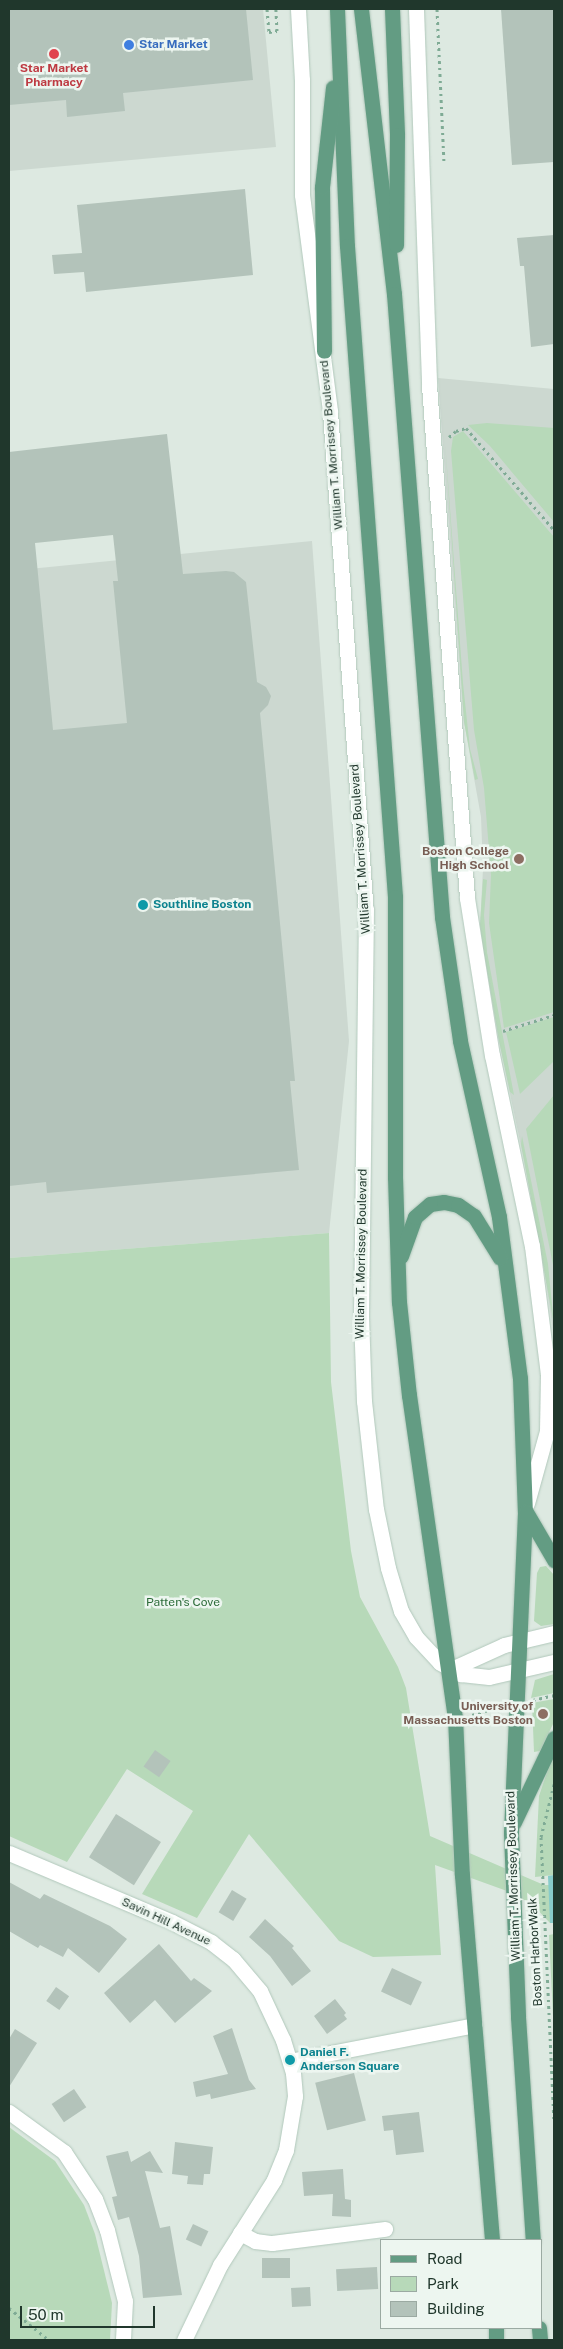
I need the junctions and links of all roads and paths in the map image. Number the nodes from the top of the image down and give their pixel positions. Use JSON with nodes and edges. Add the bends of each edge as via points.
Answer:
{"nodes":[{"id":1,"x":267,"y":9,"type":"edge"},
{"id":2,"x":276,"y":9,"type":"edge"},
{"id":3,"x":298,"y":9,"type":"edge"},
{"id":4,"x":361,"y":9,"type":"edge"},
{"id":5,"x":392,"y":9,"type":"edge"},
{"id":6,"x":416,"y":9,"type":"edge"},
{"id":7,"x":437,"y":9,"type":"edge"},
{"id":8,"x":337,"y":15,"type":"edge"},
{"id":9,"x":444,"y":164,"type":"dead end"},
{"id":10,"x":394,"y":294,"type":"junction"},
{"id":11,"x":324,"y":351,"type":"junction"},
{"id":12,"x":449,"y":437,"type":"dead end"},
{"id":13,"x":554,"y":530,"type":"edge"},
{"id":14,"x":554,"y":1015,"type":"edge"},
{"id":15,"x":502,"y":1032,"type":"dead end"},
{"id":16,"x":398,"y":1273,"type":"junction"},
{"id":17,"x":509,"y":1281,"type":"junction"},
{"id":18,"x":526,"y":1512,"type":"junction"},
{"id":19,"x":554,"y":1560,"type":"edge"},
{"id":20,"x":554,"y":1633,"type":"edge"},
{"id":21,"x":519,"y":1641,"type":"junction"},
{"id":22,"x":554,"y":1662,"type":"edge"},
{"id":23,"x":449,"y":1670,"type":"junction"},
{"id":24,"x":517,"y":1672,"type":"junction"},
{"id":25,"x":554,"y":1695,"type":"edge"},
{"id":26,"x":530,"y":1701,"type":"dead end"},
{"id":27,"x":499,"y":1707,"type":"dead end"},
{"id":28,"x":472,"y":1715,"type":"dead end"},
{"id":29,"x":554,"y":1738,"type":"edge"},
{"id":30,"x":554,"y":1784,"type":"edge"},
{"id":31,"x":511,"y":1833,"type":"junction"},
{"id":32,"x":9,"y":1853,"type":"edge"},
{"id":33,"x":475,"y":2025,"type":"junction"},
{"id":34,"x":290,"y":2061,"type":"junction"},
{"id":35,"x":9,"y":2112,"type":"edge"},
{"id":36,"x":554,"y":2120,"type":"edge"},
{"id":37,"x":385,"y":2230,"type":"dead end"},
{"id":38,"x":240,"y":2233,"type":"junction"},
{"id":39,"x":492,"y":2239,"type":"edge"},
{"id":40,"x":533,"y":2239,"type":"edge"},
{"id":41,"x":9,"y":2308,"type":"edge"},
{"id":42,"x":49,"y":2340,"type":"edge"},
{"id":43,"x":123,"y":2340,"type":"edge"},
{"id":44,"x":184,"y":2340,"type":"edge"}],
"edges":[{"from":1,"to":2,"type":"path","via":[[269,32],[277,31]]},
{"from":3,"to":11,"type":"street","name":"William T. Morrissey Boulevard","via":[[300,178],[305,241]]},
{"from":4,"to":10,"type":"main road","name":"William T. Morrissey Boulevard"},
{"from":5,"to":10,"type":"main road","via":[[397,160]]},
{"from":6,"to":18,"type":"street","name":"William T. Morrissey Boulevard","via":[[429,385],[467,898],[490,1048],[532,1246],[548,1374],[547,1431]]},
{"from":7,"to":9,"type":"path"},
{"from":8,"to":11,"type":"main road","via":[[322,171]]},
{"from":8,"to":16,"type":"main road","via":[[347,246],[395,897]]},
{"from":10,"to":17,"type":"main road","name":"William T. Morrissey Boulevard","via":[[442,925],[455,1010],[490,1172]]},
{"from":11,"to":23,"type":"street","name":"William T. Morrissey Boulevard","via":[[367,927],[361,1316],[366,1418],[380,1532],[394,1593],[416,1638]]},
{"from":12,"to":13,"type":"path","via":[[466,428]]},
{"from":14,"to":15,"type":"path"},
{"from":16,"to":17,"type":"main road","via":[[403,1245],[415,1216],[430,1204],[444,1202],[458,1205],[474,1216],[492,1240]]},
{"from":16,"to":23,"type":"main road","via":[[405,1364]]},
{"from":17,"to":18,"type":"main road","name":"William T. Morrissey Boulevard","via":[[520,1386]]},
{"from":18,"to":19,"type":"main road"},
{"from":18,"to":21,"type":"main road","name":"William T. Morrissey Boulevard"},
{"from":20,"to":21,"type":"street"},
{"from":21,"to":23,"type":"street"},
{"from":21,"to":24,"type":"main road","name":"William T. Morrissey Boulevard"},
{"from":22,"to":24,"type":"street"},
{"from":23,"to":24,"type":"street","via":[[475,1677]]},
{"from":23,"to":33,"type":"main road","via":[[456,1726],[462,1875]]},
{"from":24,"to":31,"type":"main road","name":"William T. Morrissey Boulevard"},
{"from":25,"to":26,"type":"path"},
{"from":27,"to":28,"type":"path"},
{"from":29,"to":31,"type":"main road"},
{"from":30,"to":36,"type":"path","name":"Boston HarborWalk","via":[[542,1824],[541,1864]]},
{"from":31,"to":40,"type":"main road","name":"William T. Morrissey Boulevard"},
{"from":32,"to":34,"type":"street","name":"Savin Hill Avenue","via":[[179,1925],[222,1950],[260,1991]]},
{"from":33,"to":34,"type":"street"},
{"from":33,"to":39,"type":"main road"},
{"from":34,"to":38,"type":"street","name":"Savin Hill Avenue","via":[[295,2096],[286,2150],[271,2186]]},
{"from":35,"to":43,"type":"street","via":[[64,2152],[95,2199],[107,2230],[125,2301]]},
{"from":37,"to":38,"type":"street","via":[[272,2243],[255,2241]]},
{"from":38,"to":44,"type":"street","name":"Savin Hill Avenue","via":[[220,2265]]},
{"from":41,"to":42,"type":"path"}]}
